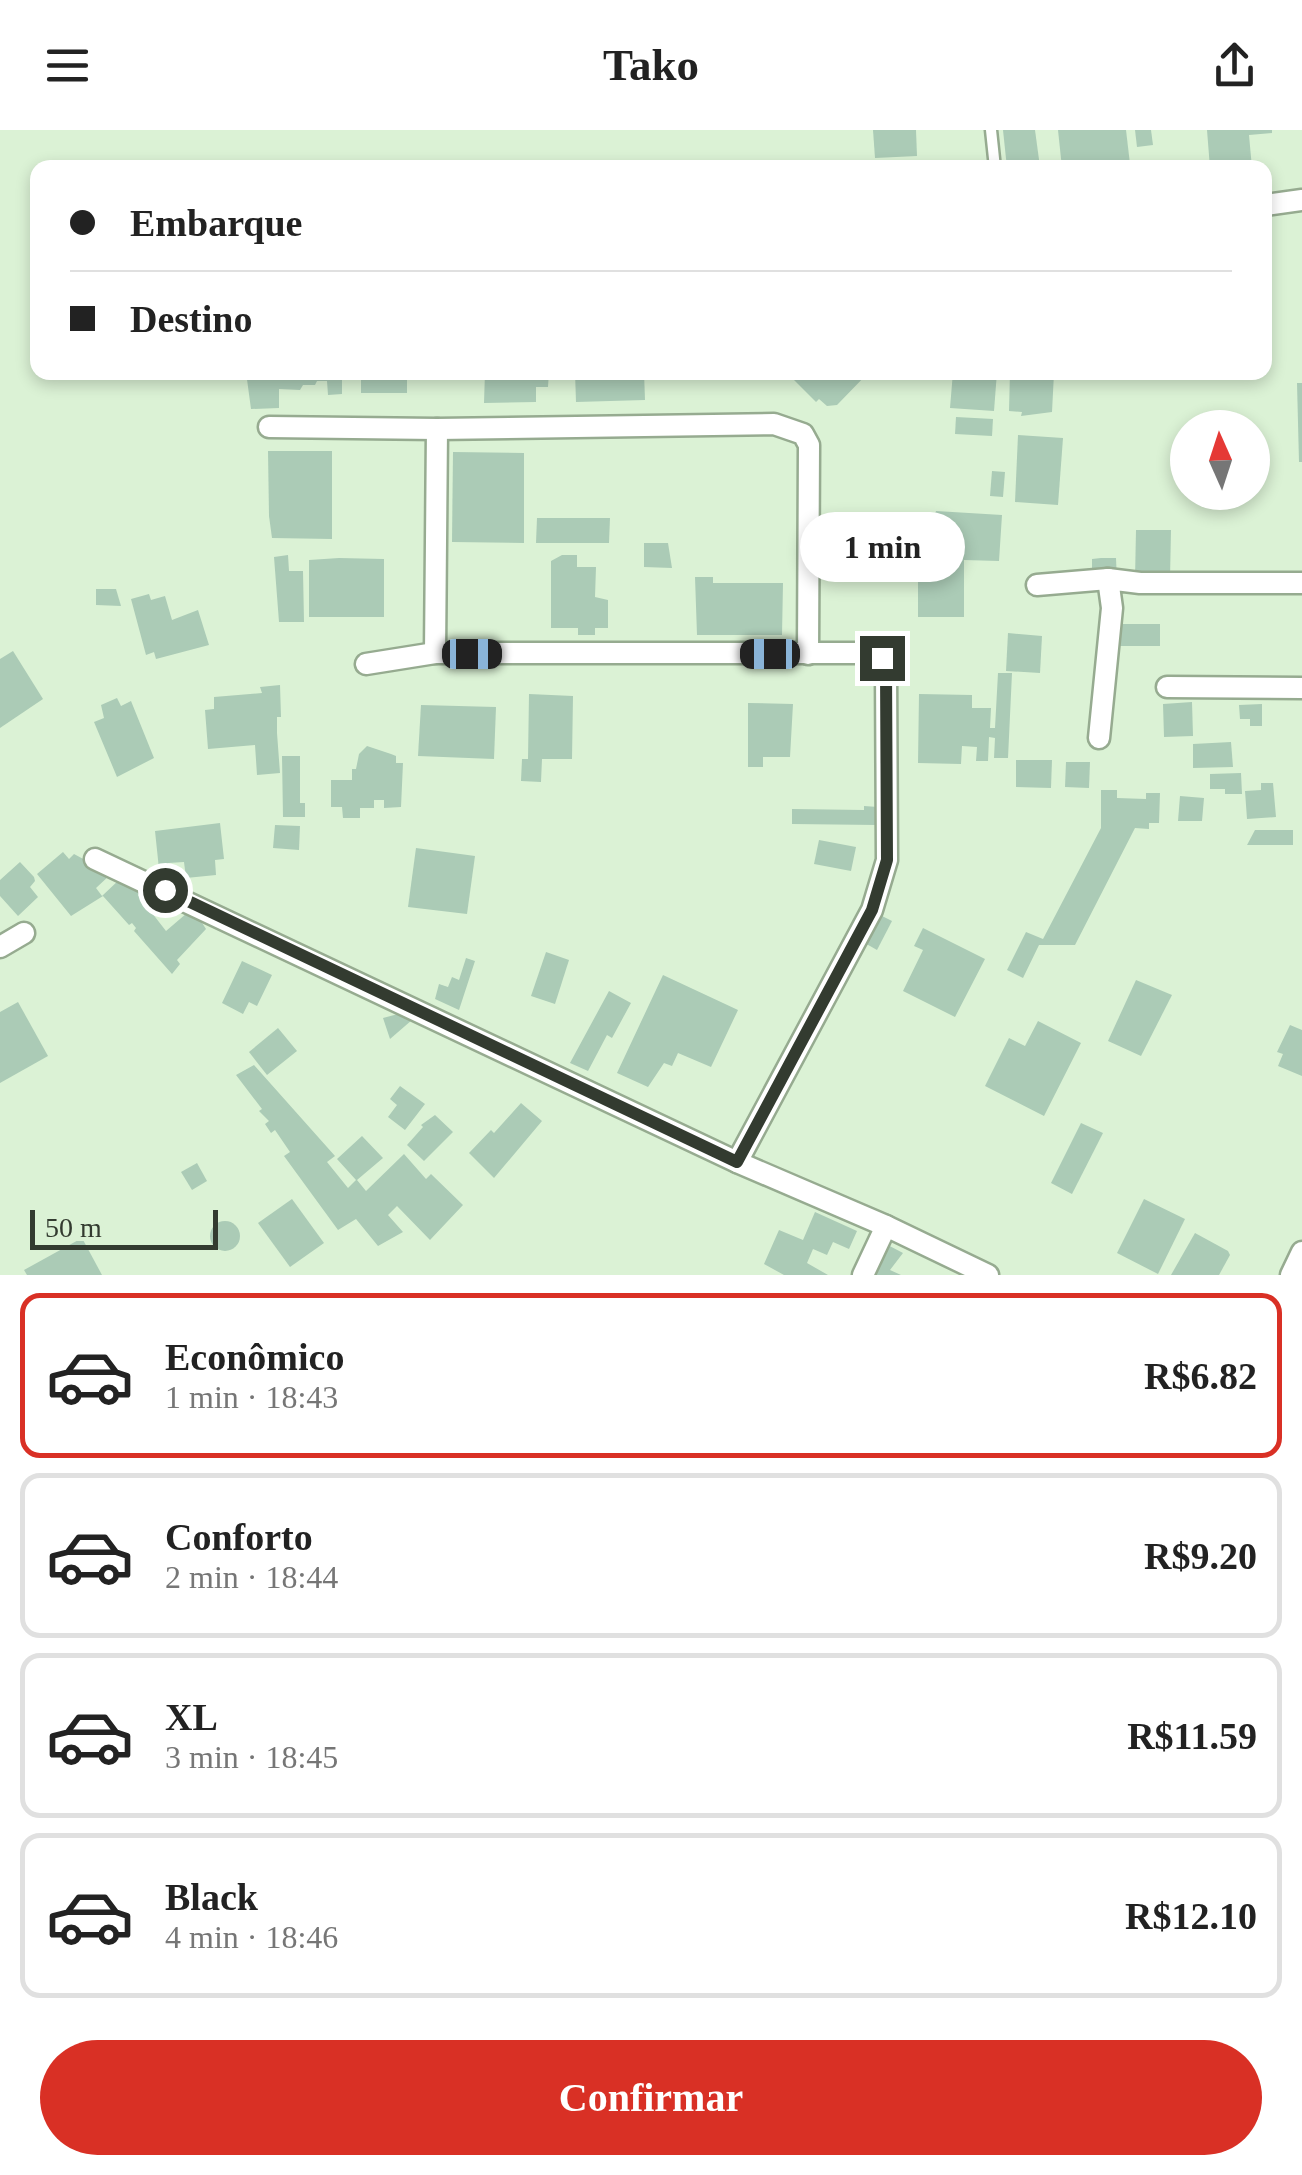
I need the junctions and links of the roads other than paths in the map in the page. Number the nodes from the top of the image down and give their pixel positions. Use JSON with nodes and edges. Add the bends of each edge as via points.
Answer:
{"nodes":[{"id":1,"x":992,"y":130,"type":"edge"},
{"id":2,"x":994,"y":160,"type":"edge"},
{"id":3,"x":1302,"y":200,"type":"edge"},
{"id":4,"x":1272,"y":204,"type":"edge"},
{"id":5,"x":269,"y":427,"type":"dead end"},
{"id":6,"x":438,"y":429,"type":"junction"},
{"id":7,"x":1108,"y":579,"type":"junction"},
{"id":8,"x":1302,"y":583,"type":"edge"},
{"id":9,"x":1038,"y":584,"type":"dead end"},
{"id":10,"x":435,"y":653,"type":"junction"},
{"id":11,"x":808,"y":654,"type":"junction"},
{"id":12,"x":366,"y":664,"type":"dead end"},
{"id":13,"x":1167,"y":687,"type":"dead end"},
{"id":14,"x":1302,"y":688,"type":"edge"},
{"id":15,"x":1099,"y":738,"type":"dead end"},
{"id":16,"x":95,"y":858,"type":"dead end"},
{"id":17,"x":24,"y":933,"type":"dead end"},
{"id":18,"x":0,"y":947,"type":"edge"},
{"id":19,"x":737,"y":1162,"type":"junction"},
{"id":20,"x":886,"y":1226,"type":"junction"},
{"id":21,"x":1302,"y":1252,"type":"edge"},
{"id":22,"x":863,"y":1275,"type":"edge"},
{"id":23,"x":988,"y":1275,"type":"edge"},
{"id":24,"x":1291,"y":1275,"type":"edge"}],
"edges":[{"from":1,"to":2,"type":"lane"},
{"from":3,"to":4,"type":"street"},
{"from":5,"to":6,"type":"street"},
{"from":6,"to":10,"type":"street"},
{"from":6,"to":11,"type":"street","via":[[774,424],[803,434]]},
{"from":7,"to":8,"type":"street"},
{"from":7,"to":9,"type":"street"},
{"from":7,"to":15,"type":"street","via":[[1112,608]]},
{"from":10,"to":11,"type":"street"},
{"from":10,"to":12,"type":"street"},
{"from":11,"to":19,"type":"street","via":[[871,653],[886,668],[887,860],[872,910]]},
{"from":13,"to":14,"type":"street"},
{"from":16,"to":19,"type":"street"},
{"from":17,"to":18,"type":"street"},
{"from":19,"to":20,"type":"street"},
{"from":20,"to":22,"type":"street"},
{"from":20,"to":23,"type":"street"},
{"from":21,"to":24,"type":"street"}]}
